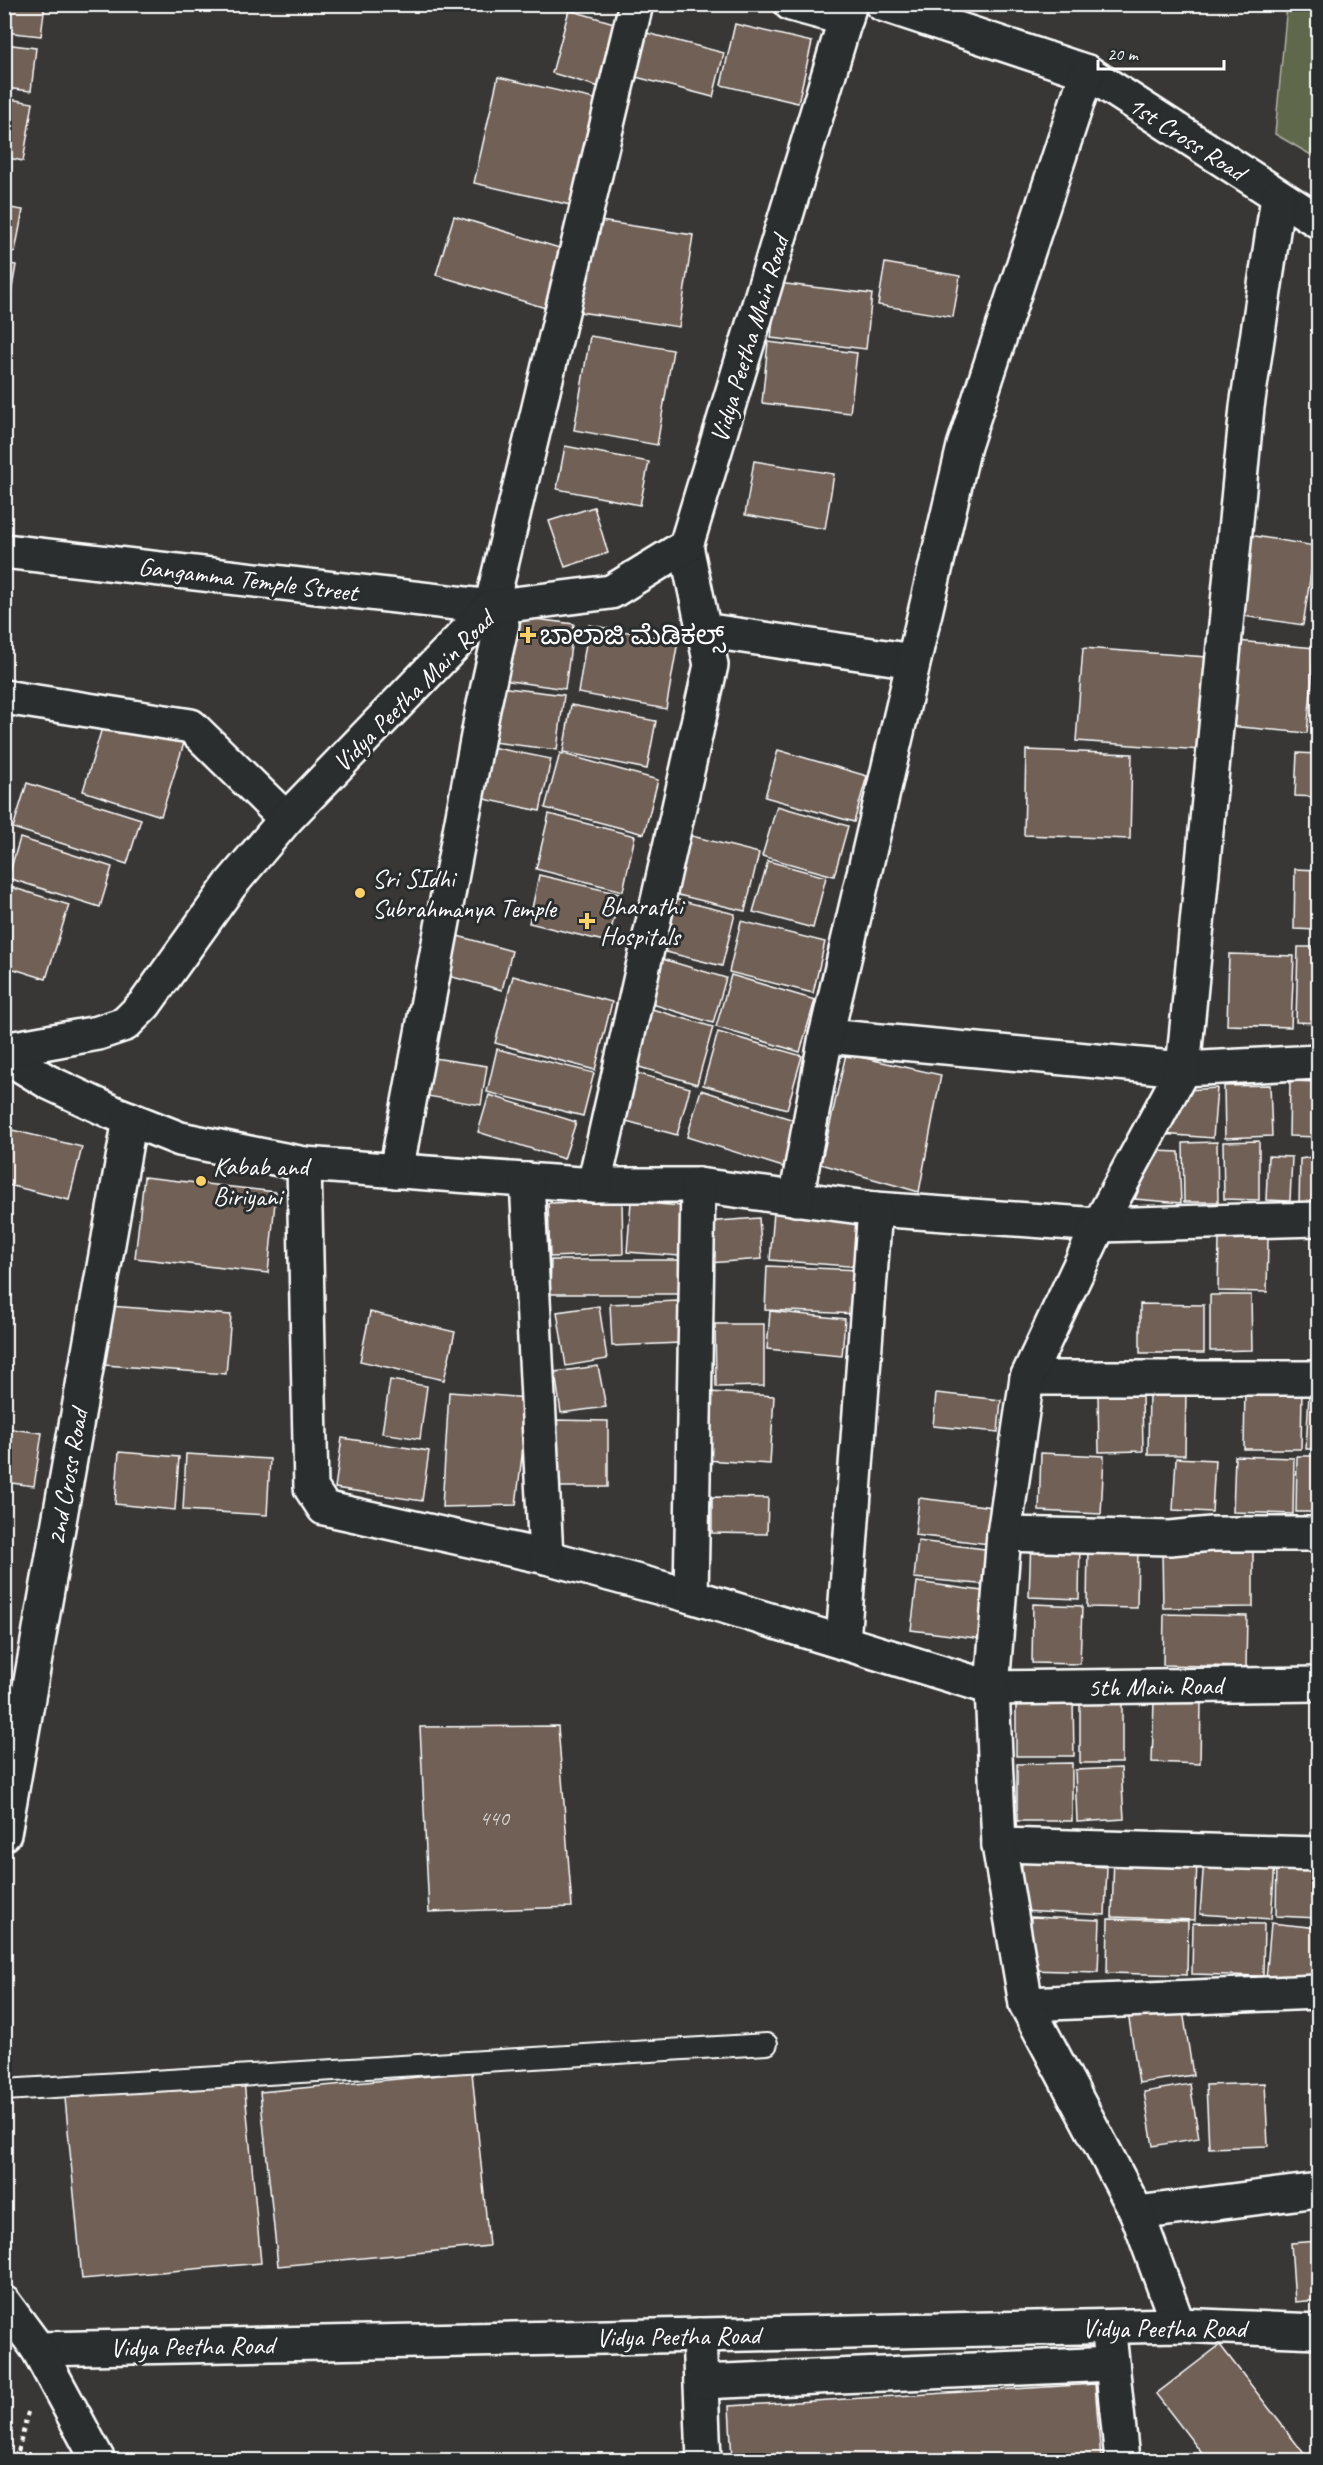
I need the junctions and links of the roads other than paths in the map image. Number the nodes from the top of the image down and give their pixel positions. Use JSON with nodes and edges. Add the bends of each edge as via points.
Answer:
{"nodes":[{"id":1,"x":636,"y":4,"type":"edge"},
{"id":2,"x":791,"y":4,"type":"edge"},
{"id":3,"x":882,"y":4,"type":"edge"},
{"id":4,"x":848,"y":12,"type":"edge"},
{"id":5,"x":1087,"y":72,"type":"junction"},
{"id":6,"x":1278,"y":197,"type":"junction"},
{"id":7,"x":1318,"y":221,"type":"edge"},
{"id":8,"x":686,"y":546,"type":"junction"},
{"id":9,"x":4,"y":551,"type":"edge"},
{"id":10,"x":491,"y":608,"type":"junction"},
{"id":11,"x":704,"y":630,"type":"junction"},
{"id":12,"x":914,"y":661,"type":"junction"},
{"id":13,"x":4,"y":697,"type":"edge"},
{"id":14,"x":286,"y":819,"type":"junction"},
{"id":15,"x":826,"y":1036,"type":"junction"},
{"id":16,"x":4,"y":1050,"type":"edge"},
{"id":17,"x":4,"y":1055,"type":"edge"},
{"id":18,"x":1318,"y":1062,"type":"edge"},
{"id":19,"x":1183,"y":1069,"type":"junction"},
{"id":20,"x":130,"y":1119,"type":"junction"},
{"id":21,"x":304,"y":1164,"type":"junction"},
{"id":22,"x":396,"y":1171,"type":"junction"},
{"id":23,"x":527,"y":1180,"type":"junction"},
{"id":24,"x":594,"y":1185,"type":"junction"},
{"id":25,"x":698,"y":1185,"type":"junction"},
{"id":26,"x":796,"y":1199,"type":"junction"},
{"id":27,"x":875,"y":1209,"type":"junction"},
{"id":28,"x":1318,"y":1219,"type":"edge"},
{"id":29,"x":1099,"y":1225,"type":"junction"},
{"id":30,"x":1027,"y":1378,"type":"junction"},
{"id":31,"x":1318,"y":1378,"type":"edge"},
{"id":32,"x":1004,"y":1534,"type":"junction"},
{"id":33,"x":1318,"y":1534,"type":"edge"},
{"id":34,"x":546,"y":1557,"type":"junction"},
{"id":35,"x":691,"y":1596,"type":"junction"},
{"id":36,"x":843,"y":1642,"type":"junction"},
{"id":37,"x":1318,"y":1684,"type":"edge"},
{"id":38,"x":992,"y":1688,"type":"junction"},
{"id":39,"x":4,"y":1834,"type":"edge"},
{"id":40,"x":999,"y":1845,"type":"junction"},
{"id":41,"x":1318,"y":1854,"type":"edge"},
{"id":42,"x":1318,"y":1992,"type":"edge"},
{"id":43,"x":1026,"y":2004,"type":"junction"},
{"id":44,"x":767,"y":2044,"type":"dead end"},
{"id":45,"x":4,"y":2090,"type":"edge"},
{"id":46,"x":1318,"y":2190,"type":"edge"},
{"id":47,"x":1137,"y":2213,"type":"junction"},
{"id":48,"x":4,"y":2303,"type":"edge"},
{"id":49,"x":1178,"y":2325,"type":"junction"},
{"id":50,"x":1108,"y":2327,"type":"junction"},
{"id":51,"x":1318,"y":2331,"type":"edge"},
{"id":52,"x":699,"y":2335,"type":"junction"},
{"id":53,"x":38,"y":2349,"type":"junction"},
{"id":54,"x":1112,"y":2364,"type":"junction"},
{"id":55,"x":700,"y":2382,"type":"junction"},
{"id":56,"x":98,"y":2460,"type":"edge"},
{"id":57,"x":704,"y":2460,"type":"edge"},
{"id":58,"x":1122,"y":2460,"type":"edge"}],
"edges":[{"from":1,"to":10,"type":"street"},
{"from":2,"to":4,"type":"street"},
{"from":3,"to":5,"type":"street","name":"1st Cross Road"},
{"from":4,"to":8,"type":"street","name":"Vidya Peetha Main Road"},
{"from":5,"to":6,"type":"street","name":"1st Cross Road"},
{"from":5,"to":12,"type":"street","via":[[964,446]]},
{"from":6,"to":7,"type":"street","name":"1st Cross Road"},
{"from":6,"to":19,"type":"street","via":[[1247,408]]},
{"from":8,"to":10,"type":"street","name":"Vidya Peetha Main Road","via":[[611,592]]},
{"from":8,"to":11,"type":"street"},
{"from":9,"to":10,"type":"street","name":"Gangamma Temple Street"},
{"from":10,"to":14,"type":"street","name":"Vidya Peetha Main Road"},
{"from":10,"to":22,"type":"street","via":[[502,624]]},
{"from":11,"to":12,"type":"street"},
{"from":11,"to":24,"type":"street","via":[[711,665]]},
{"from":12,"to":15,"type":"street"},
{"from":13,"to":14,"type":"street","via":[[191,726]]},
{"from":14,"to":16,"type":"street","name":"Vidya Peetha Main Road","via":[[231,884],[145,1004],[125,1024],[98,1033]]},
{"from":15,"to":19,"type":"street"},
{"from":15,"to":26,"type":"street"},
{"from":17,"to":20,"type":"street","via":[[48,1082]]},
{"from":18,"to":19,"type":"street"},
{"from":19,"to":29,"type":"street"},
{"from":20,"to":21,"type":"street","via":[[180,1139]]},
{"from":20,"to":39,"type":"street","name":"2nd Cross Road"},
{"from":21,"to":22,"type":"street"},
{"from":21,"to":34,"type":"street","name":"5th Main Road","via":[[311,1488],[324,1508]]},
{"from":22,"to":23,"type":"street"},
{"from":23,"to":24,"type":"street"},
{"from":23,"to":34,"type":"street"},
{"from":24,"to":25,"type":"street"},
{"from":25,"to":26,"type":"street"},
{"from":25,"to":35,"type":"street"},
{"from":26,"to":27,"type":"street"},
{"from":27,"to":29,"type":"street"},
{"from":27,"to":36,"type":"street"},
{"from":28,"to":29,"type":"street"},
{"from":29,"to":30,"type":"street"},
{"from":30,"to":31,"type":"street"},
{"from":30,"to":32,"type":"street"},
{"from":32,"to":33,"type":"street","via":[[1170,1538]]},
{"from":32,"to":38,"type":"street"},
{"from":34,"to":35,"type":"street","name":"5th Main Road"},
{"from":35,"to":36,"type":"street","name":"5th Main Road"},
{"from":36,"to":38,"type":"street","name":"5th Main Road"},
{"from":37,"to":38,"type":"street","name":"5th Main Road"},
{"from":38,"to":40,"type":"street"},
{"from":40,"to":41,"type":"street"},
{"from":40,"to":43,"type":"street"},
{"from":42,"to":43,"type":"street"},
{"from":43,"to":47,"type":"street"},
{"from":44,"to":45,"type":"lane"},
{"from":46,"to":47,"type":"street"},
{"from":47,"to":49,"type":"street"},
{"from":48,"to":53,"type":"street"},
{"from":49,"to":50,"type":"street","name":"Vidya Peetha Road"},
{"from":49,"to":51,"type":"street","name":"Vidya Peetha Road"},
{"from":50,"to":52,"type":"street","name":"Vidya Peetha Road"},
{"from":50,"to":54,"type":"street"},
{"from":52,"to":53,"type":"street","name":"Vidya Peetha Road"},
{"from":52,"to":55,"type":"street"},
{"from":53,"to":56,"type":"street"},
{"from":54,"to":55,"type":"street"},
{"from":54,"to":58,"type":"street"},
{"from":55,"to":57,"type":"street"}]}
